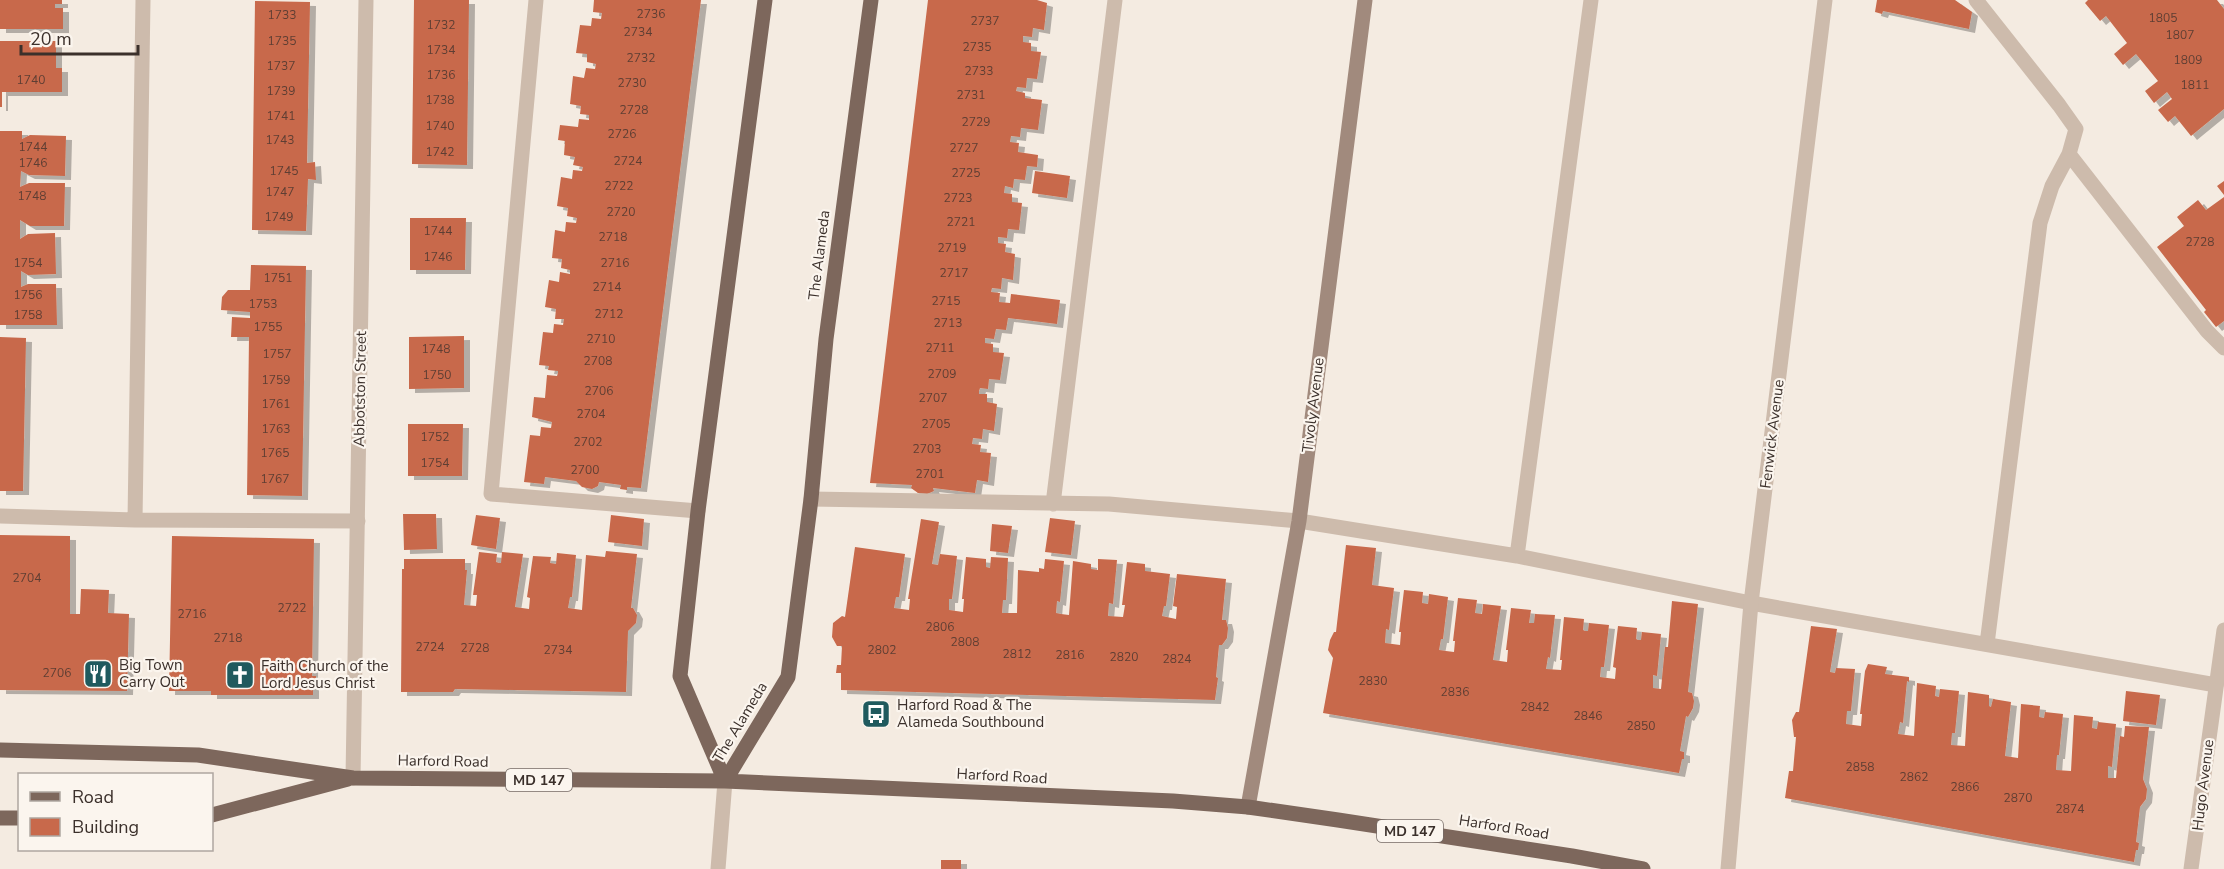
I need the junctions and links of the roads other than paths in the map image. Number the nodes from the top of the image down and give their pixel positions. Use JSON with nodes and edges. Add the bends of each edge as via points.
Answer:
{"nodes":[{"id":1,"x":143,"y":0,"type":"edge"},
{"id":2,"x":366,"y":0,"type":"edge"},
{"id":3,"x":536,"y":0,"type":"edge"},
{"id":4,"x":765,"y":0,"type":"edge"},
{"id":5,"x":871,"y":0,"type":"edge"},
{"id":6,"x":1115,"y":0,"type":"edge"},
{"id":7,"x":1365,"y":0,"type":"edge"},
{"id":8,"x":1591,"y":0,"type":"edge"},
{"id":9,"x":1825,"y":0,"type":"edge"},
{"id":10,"x":1976,"y":0,"type":"edge"},
{"id":11,"x":2069,"y":154,"type":"junction"},
{"id":12,"x":2224,"y":348,"type":"edge"},
{"id":13,"x":811,"y":499,"type":"junction"},
{"id":14,"x":1053,"y":504,"type":"junction"},
{"id":15,"x":698,"y":511,"type":"junction"},
{"id":16,"x":0,"y":516,"type":"edge"},
{"id":17,"x":135,"y":520,"type":"junction"},
{"id":18,"x":358,"y":521,"type":"junction"},
{"id":19,"x":1299,"y":521,"type":"junction"},
{"id":20,"x":1517,"y":556,"type":"junction"},
{"id":21,"x":1751,"y":603,"type":"junction"},
{"id":22,"x":2224,"y":630,"type":"edge"},
{"id":23,"x":1987,"y":644,"type":"junction"},
{"id":24,"x":2216,"y":685,"type":"junction"},
{"id":25,"x":0,"y":750,"type":"edge"},
{"id":26,"x":354,"y":778,"type":"junction"},
{"id":27,"x":725,"y":781,"type":"junction"},
{"id":28,"x":1248,"y":807,"type":"junction"},
{"id":29,"x":213,"y":815,"type":"edge"},
{"id":30,"x":0,"y":818,"type":"edge"},
{"id":31,"x":18,"y":818,"type":"edge"},
{"id":32,"x":718,"y":869,"type":"edge"},
{"id":33,"x":1643,"y":869,"type":"edge"},
{"id":34,"x":1728,"y":869,"type":"edge"},
{"id":35,"x":2191,"y":869,"type":"edge"}],
"edges":[{"from":1,"to":17,"type":"street"},
{"from":2,"to":18,"type":"street","name":"Abbotston Street"},
{"from":3,"to":15,"type":"street","via":[[491,494]]},
{"from":4,"to":15,"type":"main road","name":"The Alameda"},
{"from":5,"to":13,"type":"main road","name":"The Alameda","via":[[826,339]]},
{"from":6,"to":14,"type":"street"},
{"from":7,"to":19,"type":"street","name":"Tivoly Avenue"},
{"from":8,"to":20,"type":"street"},
{"from":9,"to":21,"type":"street","name":"Fenwick Avenue"},
{"from":10,"to":11,"type":"street","via":[[2076,129]]},
{"from":11,"to":12,"type":"street"},
{"from":11,"to":23,"type":"street","via":[[2052,186],[2040,223]]},
{"from":13,"to":14,"type":"street"},
{"from":13,"to":27,"type":"main road","name":"The Alameda","via":[[788,677]]},
{"from":14,"to":19,"type":"street","via":[[1109,504]]},
{"from":15,"to":27,"type":"main road","name":"The Alameda","via":[[680,676]]},
{"from":16,"to":17,"type":"street"},
{"from":17,"to":18,"type":"street"},
{"from":18,"to":26,"type":"street","name":"Abbotston Street"},
{"from":19,"to":20,"type":"street"},
{"from":19,"to":28,"type":"street","name":"Tivoly Avenue"},
{"from":20,"to":21,"type":"street"},
{"from":21,"to":23,"type":"street"},
{"from":21,"to":34,"type":"street","name":"Fenwick Avenue"},
{"from":22,"to":24,"type":"street","name":"Hugo Avenue"},
{"from":23,"to":24,"type":"street"},
{"from":24,"to":35,"type":"street","name":"Hugo Avenue"},
{"from":25,"to":26,"type":"main road","name":"Harford Road","number":"MD 147","via":[[198,755]]},
{"from":26,"to":27,"type":"main road","name":"Harford Road","number":"MD 147"},
{"from":26,"to":29,"type":"main road","name":"Harford Road","number":"MD 147"},
{"from":27,"to":28,"type":"main road","name":"Harford Road","number":"MD 147"},
{"from":27,"to":32,"type":"street"},
{"from":28,"to":33,"type":"main road","name":"Harford Road","number":"MD 147"},
{"from":30,"to":31,"type":"main road"}]}
